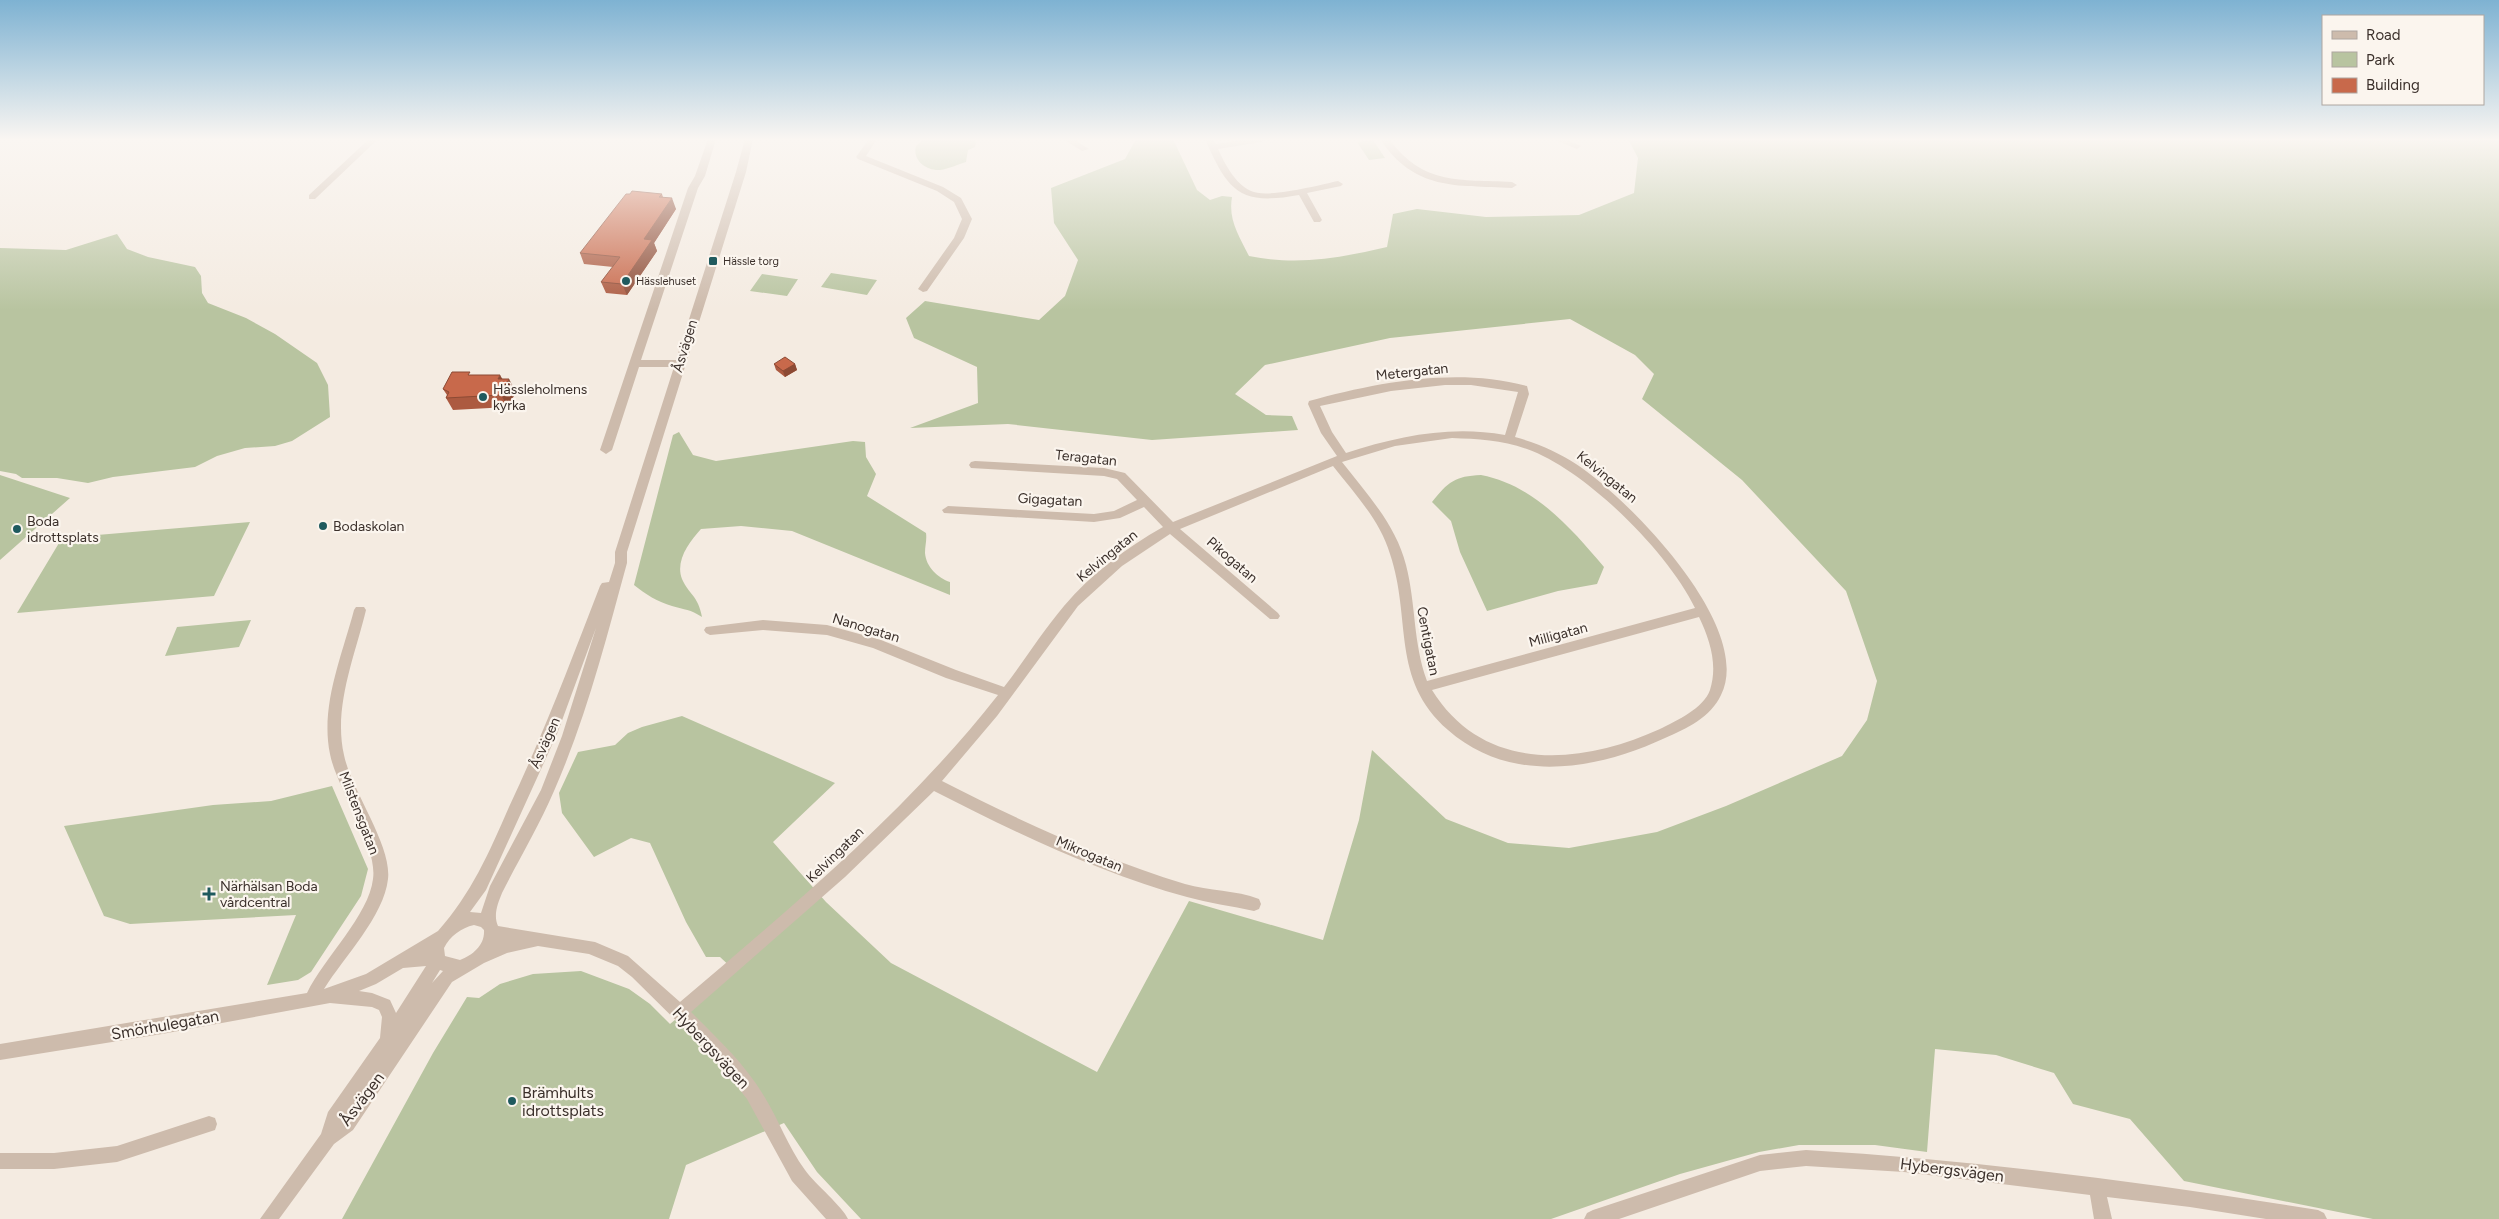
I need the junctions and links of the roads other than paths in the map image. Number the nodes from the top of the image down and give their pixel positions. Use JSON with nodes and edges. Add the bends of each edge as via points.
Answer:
{"nodes":[{"id":1,"x":690,"y":196,"type":"edge"},
{"id":2,"x":733,"y":196,"type":"edge"},
{"id":3,"x":951,"y":196,"type":"edge"},
{"id":4,"x":1304,"y":196,"type":"edge"},
{"id":5,"x":1317,"y":220,"type":"dead end"},
{"id":6,"x":922,"y":289,"type":"dead end"},
{"id":7,"x":680,"y":363,"type":"junction"},
{"id":8,"x":634,"y":364,"type":"junction"},
{"id":9,"x":1509,"y":439,"type":"junction"},
{"id":10,"x":606,"y":450,"type":"dead end"},
{"id":11,"x":1339,"y":459,"type":"junction"},
{"id":12,"x":976,"y":465,"type":"dead end"},
{"id":13,"x":1146,"y":501,"type":"junction"},
{"id":14,"x":948,"y":510,"type":"dead end"},
{"id":15,"x":1171,"y":528,"type":"junction"},
{"id":16,"x":621,"y":552,"type":"junction"},
{"id":17,"x":360,"y":610,"type":"dead end"},
{"id":18,"x":1702,"y":611,"type":"junction"},
{"id":19,"x":1274,"y":616,"type":"dead end"},
{"id":20,"x":710,"y":630,"type":"dead end"},
{"id":21,"x":1422,"y":688,"type":"junction"},
{"id":22,"x":1007,"y":693,"type":"junction"},
{"id":23,"x":932,"y":783,"type":"junction"},
{"id":24,"x":1254,"y":904,"type":"dead end"},
{"id":25,"x":452,"y":926,"type":"junction"},
{"id":26,"x":490,"y":927,"type":"junction"},
{"id":27,"x":441,"y":937,"type":"junction"},
{"id":28,"x":536,"y":940,"type":"junction"},
{"id":29,"x":481,"y":957,"type":"junction"},
{"id":30,"x":438,"y":959,"type":"junction"},
{"id":31,"x":403,"y":961,"type":"junction"},
{"id":32,"x":466,"y":965,"type":"junction"},
{"id":33,"x":329,"y":996,"type":"junction"},
{"id":34,"x":312,"y":999,"type":"junction"},
{"id":35,"x":679,"y":1012,"type":"junction"},
{"id":36,"x":385,"y":1044,"type":"junction"},
{"id":37,"x":0,"y":1052,"type":"edge"},
{"id":38,"x":209,"y":1124,"type":"dead end"},
{"id":39,"x":328,"y":1138,"type":"junction"},
{"id":40,"x":0,"y":1162,"type":"edge"},
{"id":41,"x":2097,"y":1189,"type":"junction"},
{"id":42,"x":269,"y":1219,"type":"edge"},
{"id":43,"x":839,"y":1219,"type":"edge"},
{"id":44,"x":1593,"y":1219,"type":"edge"},
{"id":45,"x":2103,"y":1219,"type":"edge"},
{"id":46,"x":2318,"y":1219,"type":"edge"}],
"edges":[{"from":1,"to":8,"type":"street"},
{"from":2,"to":7,"type":"street","name":"Åsvägen"},
{"from":3,"to":6,"type":"street","via":[[958,200],[967,219],[959,238]]},
{"from":4,"to":5,"type":"street"},
{"from":7,"to":8,"type":"street"},
{"from":7,"to":16,"type":"street","name":"Åsvägen"},
{"from":8,"to":10,"type":"street"},
{"from":9,"to":11,"type":"street","name":"Kelvingatan","via":[[1430,436],[1396,442]]},
{"from":9,"to":11,"type":"street","name":"Metergatan","via":[[1523,389],[1485,383],[1416,385],[1313,404]]},
{"from":9,"to":18,"type":"street","name":"Kelvingatan","via":[[1567,463],[1609,496],[1660,549]]},
{"from":11,"to":15,"type":"street","name":"Kelvingatan"},
{"from":11,"to":21,"type":"street","name":"Centigatan","via":[[1395,550],[1404,585],[1413,661]]},
{"from":12,"to":13,"type":"street","name":"Teragatan","via":[[1104,472],[1121,476]]},
{"from":13,"to":14,"type":"street","name":"Gigagatan","via":[[1116,515],[1094,518]]},
{"from":13,"to":15,"type":"street","name":"Teragatan"},
{"from":15,"to":19,"type":"street","name":"Pikogatan"},
{"from":15,"to":22,"type":"street","name":"Kelvingatan","via":[[1138,548],[1072,605]]},
{"from":16,"to":25,"type":"street","name":"Åsvägen","via":[[614,562],[550,734],[481,884]]},
{"from":16,"to":26,"type":"street","name":"Åsvägen","via":[[612,596],[572,728],[547,791],[495,891],[489,908]]},
{"from":17,"to":34,"type":"street","name":"Milstensgatan","via":[[335,714],[335,745],[353,801],[376,853],[381,878],[367,912]]},
{"from":18,"to":21,"type":"street","name":"Milligatan"},
{"from":18,"to":21,"type":"street","name":"Centigatan","via":[[1715,637],[1721,665],[1718,691],[1707,707],[1684,724],[1602,756],[1551,762],[1508,756],[1460,733],[1430,703]]},
{"from":20,"to":22,"type":"street","name":"Nanogatan","via":[[763,625],[827,630],[876,644]]},
{"from":22,"to":23,"type":"street","name":"Kelvingatan"},
{"from":23,"to":24,"type":"street","name":"Mikrogatan","via":[[1002,818],[1122,868],[1187,891]]},
{"from":23,"to":35,"type":"street","name":"Kelvingatan","via":[[821,890]]},
{"from":25,"to":26,"type":"street","via":[[478,918]]},
{"from":25,"to":27,"type":"street"},
{"from":26,"to":28,"type":"street","name":"Hybergsvägen"},
{"from":26,"to":29,"type":"street","via":[[491,943]]},
{"from":27,"to":30,"type":"street","via":[[436,950]]},
{"from":27,"to":31,"type":"street","name":"Smörhulegatan"},
{"from":28,"to":29,"type":"street","name":"Hybergsvägen","via":[[506,946]]},
{"from":28,"to":35,"type":"street","name":"Hybergsvägen","via":[[590,947],[616,958],[637,972]]},
{"from":29,"to":32,"type":"street"},
{"from":30,"to":31,"type":"street","name":"Smörhulegatan"},
{"from":30,"to":32,"type":"street","via":[[448,966]]},
{"from":30,"to":36,"type":"street","name":"Åsvägen"},
{"from":31,"to":33,"type":"street","name":"Smörhulegatan","via":[[365,982]]},
{"from":32,"to":39,"type":"street","name":"Åsvägen","via":[[447,977],[347,1124]]},
{"from":33,"to":34,"type":"street","name":"Smörhulegatan"},
{"from":33,"to":36,"type":"street","name":"Smörhulegatan","via":[[372,1000],[385,1005],[390,1017]]},
{"from":34,"to":37,"type":"street","name":"Smörhulegatan"},
{"from":35,"to":43,"type":"street","name":"Hybergsvägen","via":[[746,1084],[770,1121],[788,1160],[805,1184]]},
{"from":36,"to":39,"type":"street","name":"Åsvägen","via":[[334,1118]]},
{"from":38,"to":40,"type":"street","via":[[117,1154],[54,1161]]},
{"from":39,"to":42,"type":"street","name":"Åsvägen"},
{"from":41,"to":44,"type":"street","name":"Hybergsvägen","via":[[1896,1163],[1806,1158],[1760,1164]]},
{"from":41,"to":45,"type":"street"},
{"from":41,"to":46,"type":"street","name":"Hybergsvägen","via":[[2190,1198]]}]}
